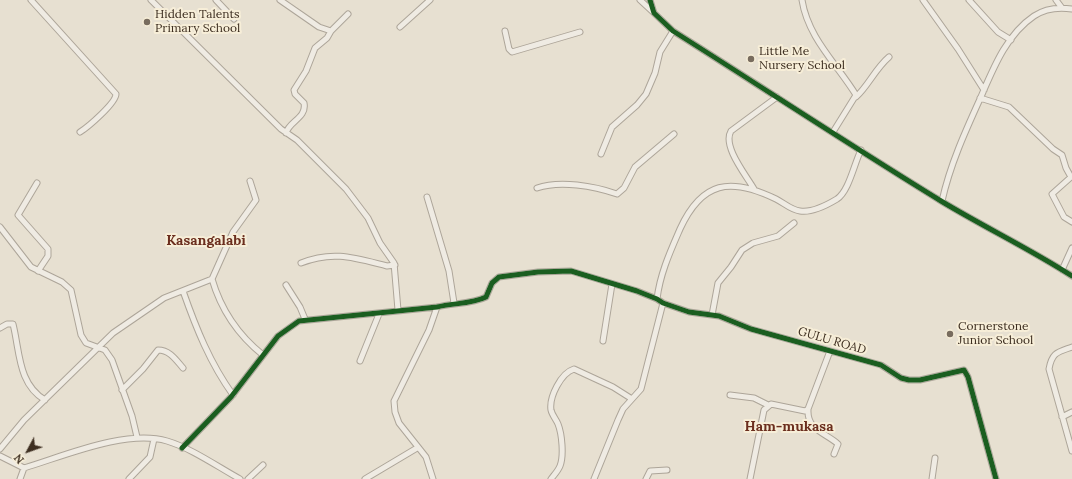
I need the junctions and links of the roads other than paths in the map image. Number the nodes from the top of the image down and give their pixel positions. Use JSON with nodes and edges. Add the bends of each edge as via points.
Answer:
{"nodes":[{"id":1,"x":31,"y":0,"type":"edge"},
{"id":2,"x":151,"y":0,"type":"edge"},
{"id":3,"x":216,"y":0,"type":"edge"},
{"id":4,"x":280,"y":0,"type":"edge"},
{"id":5,"x":430,"y":0,"type":"edge"},
{"id":6,"x":640,"y":0,"type":"edge"},
{"id":7,"x":650,"y":0,"type":"edge"},
{"id":8,"x":802,"y":0,"type":"edge"},
{"id":9,"x":923,"y":0,"type":"edge"},
{"id":10,"x":969,"y":0,"type":"edge"},
{"id":11,"x":1056,"y":0,"type":"edge"},
{"id":12,"x":1062,"y":8,"type":"junction"},
{"id":13,"x":1072,"y":9,"type":"edge"},
{"id":14,"x":654,"y":12,"type":"junction"},
{"id":15,"x":348,"y":14,"type":"dead end"},
{"id":16,"x":234,"y":19,"type":"dead end"},
{"id":17,"x":400,"y":27,"type":"dead end"},
{"id":18,"x":331,"y":31,"type":"junction"},
{"id":19,"x":505,"y":31,"type":"dead end"},
{"id":20,"x":673,"y":31,"type":"junction"},
{"id":21,"x":580,"y":32,"type":"dead end"},
{"id":22,"x":1011,"y":40,"type":"junction"},
{"id":23,"x":888,"y":57,"type":"dead end"},
{"id":24,"x":984,"y":90,"type":"junction"},
{"id":25,"x":777,"y":97,"type":"junction"},
{"id":26,"x":856,"y":97,"type":"junction"},
{"id":27,"x":980,"y":98,"type":"junction"},
{"id":28,"x":80,"y":132,"type":"dead end"},
{"id":29,"x":833,"y":132,"type":"junction"},
{"id":30,"x":286,"y":133,"type":"junction"},
{"id":31,"x":674,"y":134,"type":"dead end"},
{"id":32,"x":861,"y":150,"type":"junction"},
{"id":33,"x":601,"y":154,"type":"dead end"},
{"id":34,"x":250,"y":181,"type":"dead end"},
{"id":35,"x":37,"y":183,"type":"dead end"},
{"id":36,"x":537,"y":188,"type":"dead end"},
{"id":37,"x":754,"y":189,"type":"junction"},
{"id":38,"x":427,"y":197,"type":"dead end"},
{"id":39,"x":942,"y":201,"type":"junction"},
{"id":40,"x":1072,"y":222,"type":"edge"},
{"id":41,"x":794,"y":223,"type":"dead end"},
{"id":42,"x":0,"y":227,"type":"edge"},
{"id":43,"x":1072,"y":248,"type":"edge"},
{"id":44,"x":301,"y":263,"type":"dead end"},
{"id":45,"x":395,"y":265,"type":"junction"},
{"id":46,"x":1062,"y":270,"type":"junction"},
{"id":47,"x":38,"y":271,"type":"junction"},
{"id":48,"x":1072,"y":276,"type":"edge"},
{"id":49,"x":212,"y":279,"type":"junction"},
{"id":50,"x":612,"y":284,"type":"junction"},
{"id":51,"x":286,"y":285,"type":"dead end"},
{"id":52,"x":183,"y":291,"type":"junction"},
{"id":53,"x":657,"y":299,"type":"junction"},
{"id":54,"x":454,"y":303,"type":"junction"},
{"id":55,"x":663,"y":303,"type":"junction"},
{"id":56,"x":437,"y":307,"type":"junction"},
{"id":57,"x":398,"y":310,"type":"junction"},
{"id":58,"x":379,"y":314,"type":"junction"},
{"id":59,"x":712,"y":315,"type":"junction"},
{"id":60,"x":305,"y":319,"type":"junction"},
{"id":61,"x":0,"y":328,"type":"edge"},
{"id":62,"x":603,"y":341,"type":"dead end"},
{"id":63,"x":97,"y":347,"type":"junction"},
{"id":64,"x":1072,"y":347,"type":"edge"},
{"id":65,"x":830,"y":350,"type":"junction"},
{"id":66,"x":263,"y":355,"type":"junction"},
{"id":67,"x":360,"y":361,"type":"dead end"},
{"id":68,"x":183,"y":368,"type":"dead end"},
{"id":69,"x":122,"y":390,"type":"junction"},
{"id":70,"x":233,"y":395,"type":"junction"},
{"id":71,"x":730,"y":395,"type":"dead end"},
{"id":72,"x":632,"y":399,"type":"junction"},
{"id":73,"x":44,"y":400,"type":"junction"},
{"id":74,"x":768,"y":405,"type":"junction"},
{"id":75,"x":808,"y":410,"type":"junction"},
{"id":76,"x":1072,"y":412,"type":"edge"},
{"id":77,"x":1062,"y":417,"type":"junction"},
{"id":78,"x":137,"y":437,"type":"junction"},
{"id":79,"x":154,"y":439,"type":"junction"},
{"id":80,"x":182,"y":448,"type":"junction"},
{"id":81,"x":417,"y":448,"type":"junction"},
{"id":82,"x":0,"y":449,"type":"edge"},
{"id":83,"x":1072,"y":451,"type":"edge"},
{"id":84,"x":834,"y":454,"type":"dead end"},
{"id":85,"x":0,"y":456,"type":"edge"},
{"id":86,"x":935,"y":458,"type":"dead end"},
{"id":87,"x":263,"y":465,"type":"dead end"},
{"id":88,"x":24,"y":468,"type":"junction"},
{"id":89,"x":667,"y":470,"type":"dead end"},
{"id":90,"x":20,"y":479,"type":"edge"},
{"id":91,"x":129,"y":479,"type":"edge"},
{"id":92,"x":240,"y":479,"type":"edge"},
{"id":93,"x":248,"y":479,"type":"edge"},
{"id":94,"x":365,"y":479,"type":"edge"},
{"id":95,"x":433,"y":479,"type":"edge"},
{"id":96,"x":551,"y":479,"type":"edge"},
{"id":97,"x":594,"y":479,"type":"edge"},
{"id":98,"x":646,"y":479,"type":"edge"},
{"id":99,"x":750,"y":479,"type":"edge"},
{"id":100,"x":932,"y":479,"type":"edge"},
{"id":101,"x":996,"y":479,"type":"edge"}],
"edges":[{"from":1,"to":28,"type":"street","via":[[116,94],[114,102],[89,127]]},
{"from":2,"to":30,"type":"street"},
{"from":3,"to":16,"type":"street"},
{"from":4,"to":18,"type":"street","via":[[318,28]]},
{"from":5,"to":17,"type":"street"},
{"from":6,"to":14,"type":"street"},
{"from":7,"to":14,"type":"street"},
{"from":8,"to":26,"type":"street","via":[[815,37]]},
{"from":9,"to":24,"type":"street"},
{"from":10,"to":22,"type":"street","via":[[998,32]]},
{"from":11,"to":12,"type":"street"},
{"from":12,"to":13,"type":"street"},
{"from":12,"to":22,"type":"street","via":[[1048,9],[1033,17]]},
{"from":14,"to":20,"type":"street"},
{"from":15,"to":18,"type":"street"},
{"from":18,"to":30,"type":"street","via":[[315,48],[306,71],[294,90],[304,103],[305,109],[298,119],[288,126]]},
{"from":19,"to":21,"type":"street","via":[[512,52]]},
{"from":20,"to":25,"type":"street"},
{"from":20,"to":33,"type":"street","via":[[660,52],[646,94],[612,128]]},
{"from":22,"to":24,"type":"street","via":[[998,58]]},
{"from":23,"to":26,"type":"street"},
{"from":24,"to":27,"type":"street"},
{"from":25,"to":29,"type":"street"},
{"from":25,"to":37,"type":"street","via":[[731,131],[728,136],[729,146]]},
{"from":26,"to":29,"type":"street"},
{"from":27,"to":39,"type":"street","via":[[961,140]]},
{"from":27,"to":40,"type":"street","via":[[1009,107],[1065,158],[1071,178],[1052,194],[1064,217]]},
{"from":29,"to":32,"type":"street"},
{"from":30,"to":45,"type":"street","via":[[297,140],[358,204]]},
{"from":31,"to":36,"type":"street","via":[[635,167],[624,188],[617,194],[565,184],[550,184]]},
{"from":32,"to":37,"type":"street","via":[[845,191],[838,198],[809,211],[799,211]]},
{"from":32,"to":39,"type":"street"},
{"from":34,"to":49,"type":"street","via":[[256,200],[233,232]]},
{"from":35,"to":47,"type":"street","via":[[18,215],[48,249],[48,256]]},
{"from":37,"to":53,"type":"street","via":[[715,187],[692,208],[666,260]]},
{"from":38,"to":54,"type":"street","via":[[447,264]]},
{"from":39,"to":46,"type":"street"},
{"from":41,"to":59,"type":"street","via":[[778,236],[753,243],[742,250],[718,283]]},
{"from":42,"to":47,"type":"street","via":[[25,261]]},
{"from":43,"to":46,"type":"street"},
{"from":44,"to":45,"type":"street","via":[[323,256],[340,255],[387,266]]},
{"from":45,"to":57,"type":"street"},
{"from":46,"to":48,"type":"street"},
{"from":47,"to":63,"type":"street","via":[[62,282],[72,290],[81,335],[86,343]]},
{"from":49,"to":52,"type":"street"},
{"from":49,"to":66,"type":"street","via":[[222,306],[234,325],[249,344]]},
{"from":50,"to":53,"type":"street","name":"GULU ROAD"},
{"from":50,"to":54,"type":"street","name":"GULU ROAD","via":[[571,271],[498,277],[486,296],[481,299]]},
{"from":50,"to":62,"type":"street"},
{"from":51,"to":60,"type":"street"},
{"from":52,"to":63,"type":"street","via":[[164,298]]},
{"from":52,"to":70,"type":"street","via":[[210,359]]},
{"from":53,"to":55,"type":"street","name":"GULU ROAD"},
{"from":54,"to":56,"type":"street","name":"GULU ROAD"},
{"from":55,"to":59,"type":"street","name":"GULU ROAD","via":[[689,312]]},
{"from":55,"to":72,"type":"street","via":[[641,389]]},
{"from":56,"to":57,"type":"street","name":"GULU ROAD"},
{"from":56,"to":81,"type":"street","via":[[430,330],[394,401],[399,423]]},
{"from":57,"to":58,"type":"street","name":"GULU ROAD"},
{"from":58,"to":60,"type":"street","name":"GULU ROAD"},
{"from":58,"to":67,"type":"street"},
{"from":59,"to":65,"type":"street","name":"GULU ROAD","via":[[751,329]]},
{"from":60,"to":66,"type":"street","via":[[284,330]]},
{"from":61,"to":73,"type":"street","via":[[13,324],[29,387]]},
{"from":63,"to":69,"type":"street","via":[[105,350],[112,360]]},
{"from":63,"to":73,"type":"street"},
{"from":64,"to":77,"type":"street","via":[[1056,353],[1051,358],[1049,369]]},
{"from":65,"to":75,"type":"street"},
{"from":65,"to":101,"type":"street","name":"GULU ROAD","via":[[881,366],[909,380],[920,380],[959,370],[966,372]]},
{"from":66,"to":70,"type":"street"},
{"from":68,"to":69,"type":"street","via":[[169,352],[158,350]]},
{"from":69,"to":78,"type":"street"},
{"from":70,"to":80,"type":"street"},
{"from":71,"to":74,"type":"street","via":[[754,398]]},
{"from":72,"to":96,"type":"street","via":[[574,369],[567,374],[559,383],[551,403],[551,411],[559,425],[561,456],[560,466]]},
{"from":72,"to":97,"type":"street","via":[[618,420]]},
{"from":73,"to":82,"type":"street"},
{"from":74,"to":75,"type":"street"},
{"from":74,"to":99,"type":"street","via":[[764,410]]},
{"from":75,"to":84,"type":"street","via":[[807,417],[816,430],[838,444]]},
{"from":76,"to":77,"type":"street"},
{"from":77,"to":83,"type":"street"},
{"from":78,"to":79,"type":"street"},
{"from":78,"to":88,"type":"street"},
{"from":79,"to":80,"type":"street","via":[[167,441]]},
{"from":79,"to":91,"type":"street","via":[[150,457]]},
{"from":80,"to":92,"type":"street"},
{"from":81,"to":94,"type":"street"},
{"from":81,"to":95,"type":"street","via":[[426,457]]},
{"from":85,"to":88,"type":"street"},
{"from":86,"to":100,"type":"street"},
{"from":87,"to":93,"type":"street"},
{"from":88,"to":90,"type":"street"},
{"from":89,"to":98,"type":"street","via":[[650,471]]}]}
